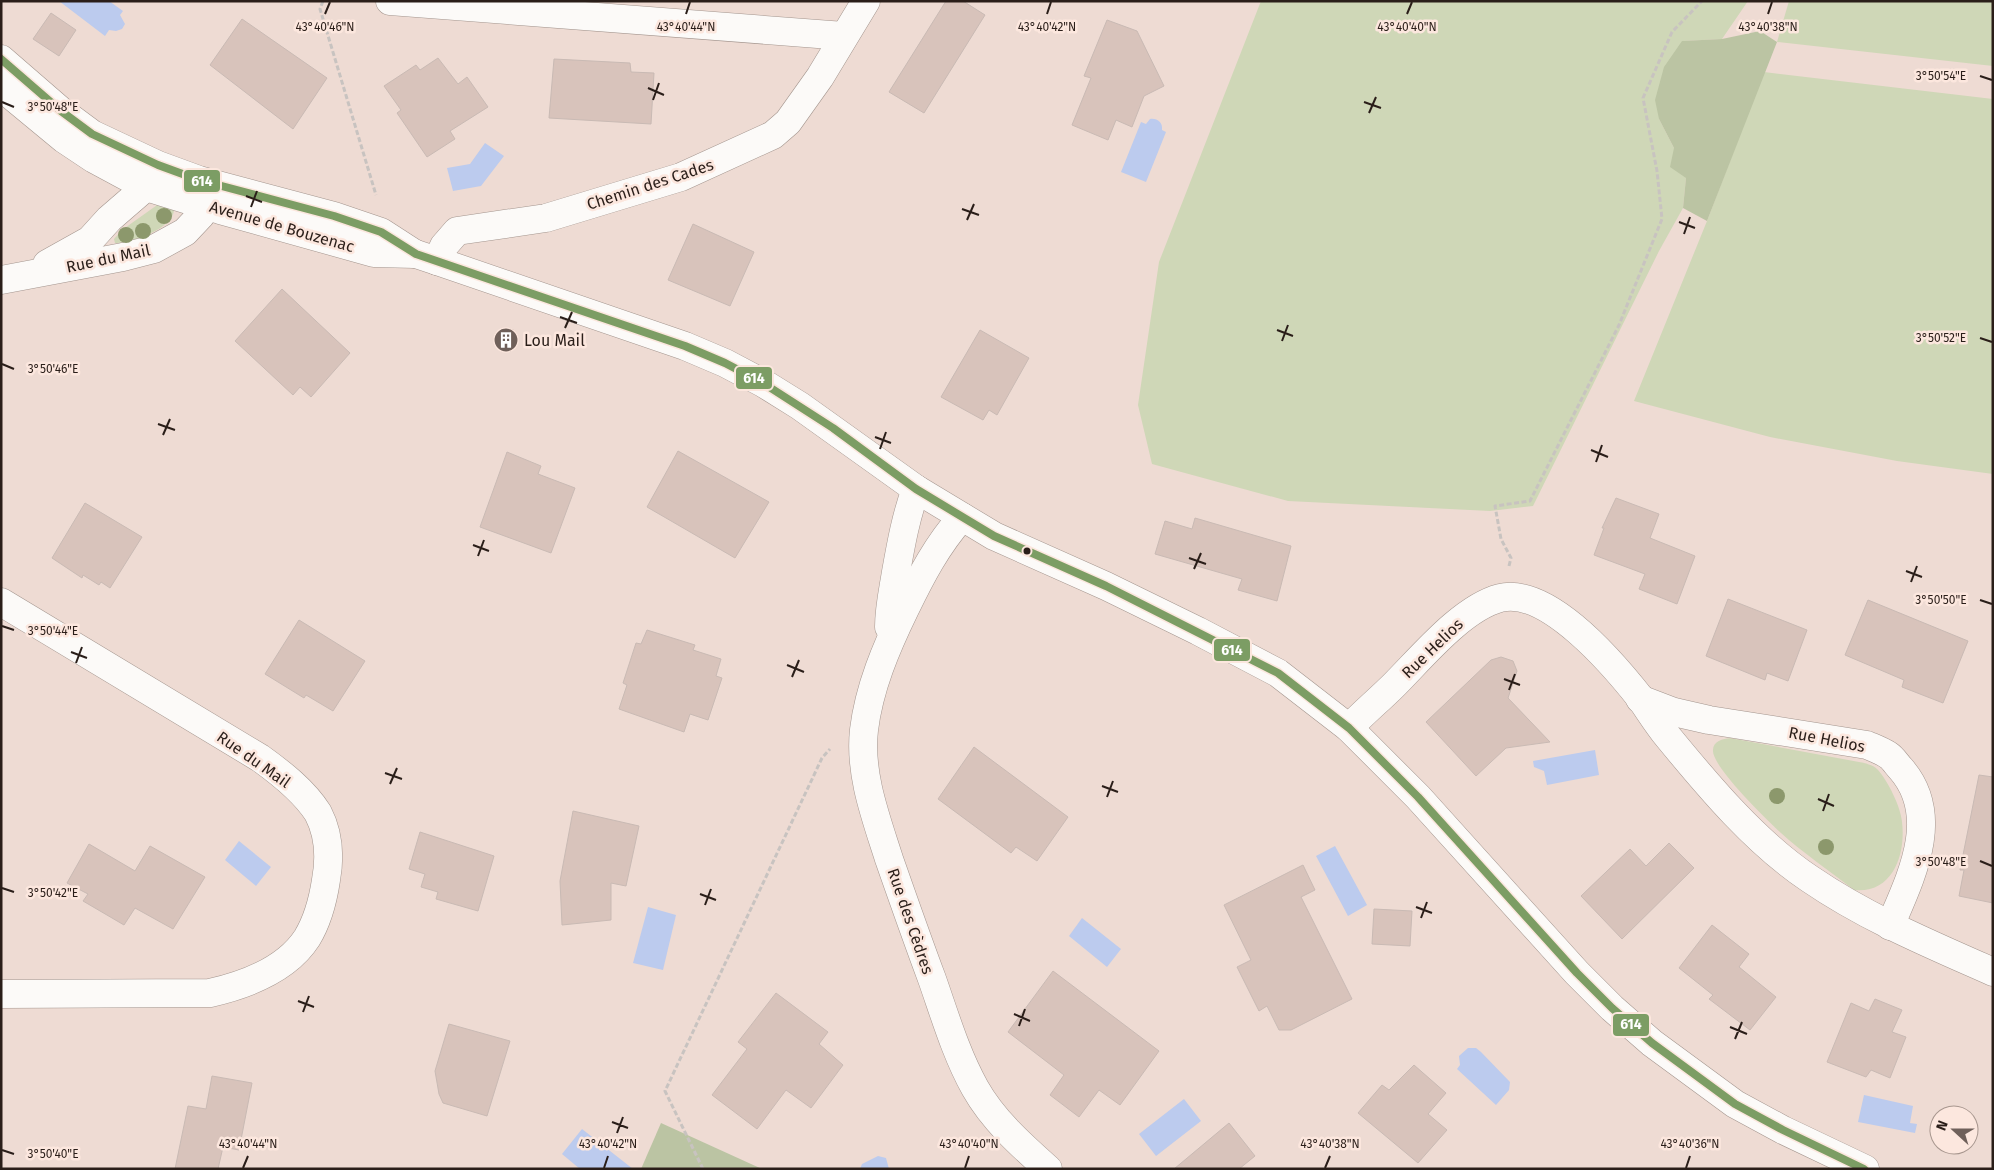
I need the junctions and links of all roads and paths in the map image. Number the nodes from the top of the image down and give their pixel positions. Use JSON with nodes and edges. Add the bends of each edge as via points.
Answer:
{"nodes":[{"id":1,"x":323,"y":1,"type":"edge"},
{"id":2,"x":390,"y":1,"type":"edge"},
{"id":3,"x":866,"y":1,"type":"edge"},
{"id":4,"x":1702,"y":1,"type":"edge"},
{"id":5,"x":844,"y":36,"type":"junction"},
{"id":6,"x":1,"y":59,"type":"edge"},
{"id":7,"x":1,"y":87,"type":"edge"},
{"id":8,"x":152,"y":176,"type":"junction"},
{"id":9,"x":375,"y":192,"type":"dead end"},
{"id":10,"x":209,"y":194,"type":"junction"},
{"id":11,"x":427,"y":258,"type":"junction"},
{"id":12,"x":30,"y":273,"type":"junction"},
{"id":13,"x":1,"y":280,"type":"edge"},
{"id":14,"x":916,"y":489,"type":"junction"},
{"id":15,"x":962,"y":517,"type":"junction"},
{"id":16,"x":1501,"y":598,"type":"junction"},
{"id":17,"x":1,"y":602,"type":"edge"},
{"id":18,"x":888,"y":643,"type":"junction"},
{"id":19,"x":1640,"y":699,"type":"junction"},
{"id":20,"x":1349,"y":728,"type":"junction"},
{"id":21,"x":864,"y":732,"type":"junction"},
{"id":22,"x":1890,"y":926,"type":"junction"},
{"id":23,"x":1993,"y":972,"type":"edge"},
{"id":24,"x":1,"y":994,"type":"edge"},
{"id":25,"x":1862,"y":1168,"type":"edge"},
{"id":26,"x":703,"y":1169,"type":"edge"},
{"id":27,"x":1048,"y":1169,"type":"edge"}],
"edges":[{"from":1,"to":9,"type":"path","via":[[320,9]]},
{"from":2,"to":5,"type":"street"},
{"from":3,"to":5,"type":"street","name":"Chemin des Cades"},
{"from":4,"to":16,"type":"path","via":[[1672,32],[1642,98],[1658,171],[1662,219],[1619,325],[1530,501],[1495,506],[1501,539],[1511,558]]},
{"from":5,"to":11,"type":"street","name":"Chemin des Cades","via":[[799,108],[773,136],[681,177],[546,218],[456,231],[444,246]]},
{"from":6,"to":8,"type":"street","name":"Avenue de Bouzenac","via":[[61,111]]},
{"from":7,"to":8,"type":"street","name":"Avenue de Bouzenac","via":[[94,159]]},
{"from":8,"to":10,"type":"street","name":"Avenue de Bouzenac"},
{"from":8,"to":12,"type":"street","name":"Rue du Mail","via":[[90,240]]},
{"from":10,"to":11,"type":"street","name":"Avenue de Bouzenac","via":[[374,253]]},
{"from":10,"to":12,"type":"street","name":"Rue du Mail","via":[[202,215],[185,232],[154,249]]},
{"from":11,"to":14,"type":"street","name":"Avenue de Bouzenac","via":[[685,346],[725,363],[800,406]]},
{"from":12,"to":13,"type":"street","name":"Rue du Mail"},
{"from":14,"to":15,"type":"street","name":"Avenue de Bouzenac"},
{"from":14,"to":18,"type":"street","name":"Rue des Cèdres","via":[[907,517],[889,612]]},
{"from":15,"to":18,"type":"street","name":"Rue des Cèdres","via":[[946,534],[928,562]]},
{"from":15,"to":20,"type":"street","name":"Avenue de Bouzenac","via":[[1008,543],[1106,586],[1259,661]]},
{"from":16,"to":19,"type":"street","name":"Rue Helios","via":[[1534,601],[1567,622],[1595,647]]},
{"from":16,"to":20,"type":"street","name":"Rue Helios","via":[[1471,611]]},
{"from":17,"to":24,"type":"street","name":"Rue du Mail","via":[[283,775],[317,813],[327,836],[330,863],[318,916],[307,939],[287,959],[237,987],[210,993]]},
{"from":18,"to":21,"type":"street","name":"Rue des Cèdres","via":[[870,698]]},
{"from":19,"to":22,"type":"street","name":"Rue Helios","via":[[1696,770],[1785,860],[1809,879]]},
{"from":19,"to":22,"type":"street","name":"Rue Helios","via":[[1674,712],[1709,720],[1867,745],[1889,756],[1909,778],[1921,804],[1921,839],[1914,870]]},
{"from":20,"to":25,"type":"street","name":"Avenue de Bouzenac","via":[[1418,797],[1577,973],[1652,1043],[1735,1104]]},
{"from":21,"to":26,"type":"path","via":[[842,736],[822,758],[665,1091]]},
{"from":21,"to":27,"type":"street","name":"Rue des Cèdres","via":[[864,763],[870,798],[956,1047],[975,1089],[998,1121]]},
{"from":22,"to":23,"type":"street","name":"Rue Helios"}]}
